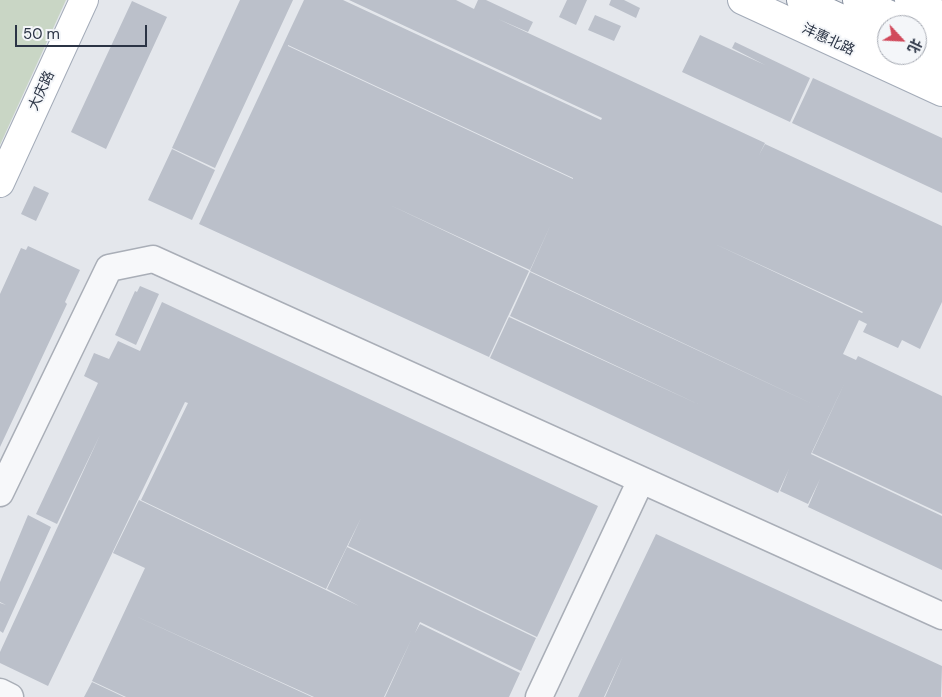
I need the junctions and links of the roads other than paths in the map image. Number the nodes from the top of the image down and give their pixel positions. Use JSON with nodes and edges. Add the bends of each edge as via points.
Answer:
{"nodes":[{"id":1,"x":84,"y":0,"type":"edge"},
{"id":2,"x":742,"y":0,"type":"edge"},
{"id":3,"x":801,"y":0,"type":"edge"},
{"id":4,"x":857,"y":0,"type":"edge"},
{"id":5,"x":909,"y":0,"type":"edge"},
{"id":6,"x":890,"y":15,"type":"edge"},
{"id":7,"x":942,"y":16,"type":"edge"},
{"id":8,"x":927,"y":32,"type":"edge"},
{"id":9,"x":877,"y":35,"type":"edge"},
{"id":10,"x":942,"y":39,"type":"edge"},
{"id":11,"x":927,"y":59,"type":"edge"},
{"id":12,"x":942,"y":66,"type":"edge"},
{"id":13,"x":942,"y":92,"type":"edge"},
{"id":14,"x":0,"y":183,"type":"edge"},
{"id":15,"x":641,"y":480,"type":"junction"},
{"id":16,"x":0,"y":493,"type":"edge"},
{"id":17,"x":942,"y":616,"type":"edge"},
{"id":18,"x":0,"y":692,"type":"edge"},
{"id":19,"x":10,"y":697,"type":"edge"},
{"id":20,"x":539,"y":697,"type":"edge"}],
"edges":[{"from":1,"to":14,"type":"main road","name":"大庆路"},
{"from":2,"to":13,"type":"main road","name":"沣惠北路"},
{"from":3,"to":9,"type":"main road"},
{"from":4,"to":6,"type":"main road"},
{"from":5,"to":7,"type":"main road"},
{"from":8,"to":10,"type":"main road"},
{"from":11,"to":12,"type":"main road"},
{"from":15,"to":16,"type":"street","via":[[153,259],[109,268]]},
{"from":15,"to":17,"type":"street"},
{"from":15,"to":20,"type":"street"},
{"from":18,"to":19,"type":"street"}]}
